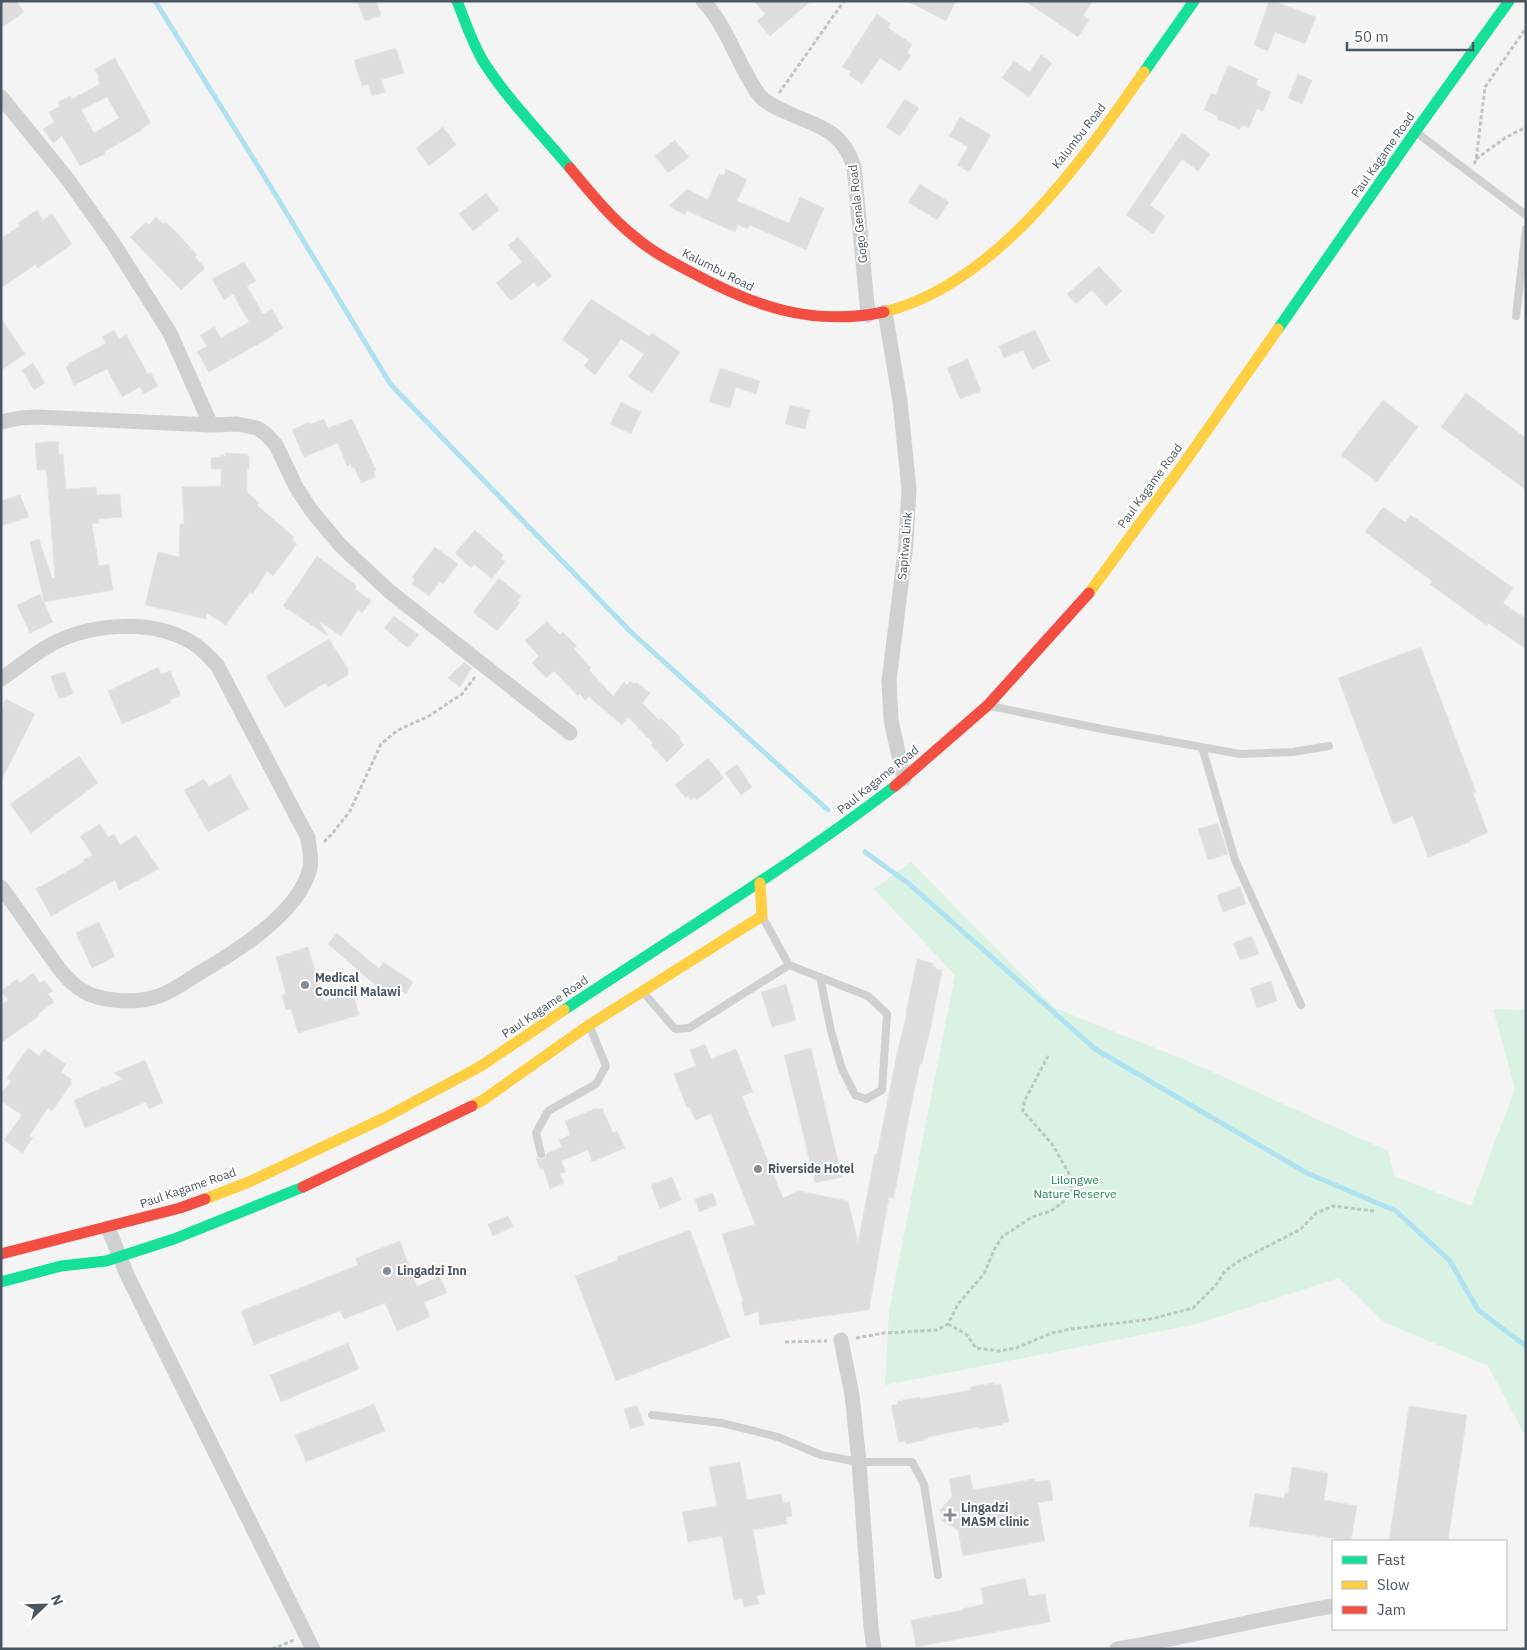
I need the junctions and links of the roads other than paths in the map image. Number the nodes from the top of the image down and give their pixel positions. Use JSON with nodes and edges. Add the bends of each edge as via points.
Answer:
{"nodes":[{"id":1,"x":457,"y":1,"type":"edge"},
{"id":2,"x":703,"y":1,"type":"edge"},
{"id":3,"x":1194,"y":1,"type":"edge"},
{"id":4,"x":1509,"y":1,"type":"edge"},
{"id":5,"x":1,"y":96,"type":"edge"},
{"id":6,"x":1416,"y":132,"type":"junction"},
{"id":7,"x":1526,"y":215,"type":"edge"},
{"id":8,"x":1526,"y":229,"type":"edge"},
{"id":9,"x":885,"y":312,"type":"junction"},
{"id":10,"x":868,"y":315,"type":"junction"},
{"id":11,"x":1516,"y":316,"type":"dead end"},
{"id":12,"x":1,"y":422,"type":"edge"},
{"id":13,"x":211,"y":425,"type":"junction"},
{"id":14,"x":1,"y":679,"type":"edge"},
{"id":15,"x":988,"y":705,"type":"junction"},
{"id":16,"x":570,"y":732,"type":"dead end"},
{"id":17,"x":1329,"y":746,"type":"dead end"},
{"id":18,"x":1202,"y":748,"type":"junction"},
{"id":19,"x":904,"y":779,"type":"junction"},
{"id":20,"x":760,"y":883,"type":"junction"},
{"id":21,"x":1,"y":887,"type":"edge"},
{"id":22,"x":762,"y":916,"type":"junction"},
{"id":23,"x":789,"y":965,"type":"junction"},
{"id":24,"x":820,"y":977,"type":"junction"},
{"id":25,"x":642,"y":990,"type":"junction"},
{"id":26,"x":1301,"y":1005,"type":"dead end"},
{"id":27,"x":589,"y":1025,"type":"junction"},
{"id":28,"x":542,"y":1154,"type":"dead end"},
{"id":29,"x":108,"y":1228,"type":"junction"},
{"id":30,"x":1,"y":1254,"type":"edge"},
{"id":31,"x":120,"y":1257,"type":"junction"},
{"id":32,"x":1,"y":1282,"type":"edge"},
{"id":33,"x":841,"y":1340,"type":"road end"},
{"id":34,"x":652,"y":1415,"type":"dead end"},
{"id":35,"x":859,"y":1462,"type":"junction"},
{"id":36,"x":938,"y":1575,"type":"dead end"},
{"id":37,"x":1332,"y":1606,"type":"edge"},
{"id":38,"x":313,"y":1649,"type":"edge"},
{"id":39,"x":874,"y":1649,"type":"edge"},
{"id":40,"x":1117,"y":1649,"type":"edge"}],
"edges":[{"from":1,"to":10,"type":"street","name":"Kalumbu Road","via":[[484,62],[605,210],[632,235],[706,282],[753,303],[816,316]]},
{"from":2,"to":10,"type":"street","name":"Gogo Genala Road","via":[[715,16],[760,97],[770,105],[830,131],[850,152]]},
{"from":3,"to":9,"type":"street","name":"Kalumbu Road","via":[[1120,106],[1034,214],[998,249],[954,281]]},
{"from":4,"to":6,"type":"street","name":"Paul Kagame Road"},
{"from":5,"to":13,"type":"street","via":[[66,177],[113,243],[170,333]]},
{"from":6,"to":7,"type":"lane"},
{"from":6,"to":15,"type":"street","name":"Paul Kagame Road","via":[[1093,588]]},
{"from":8,"to":11,"type":"lane"},
{"from":9,"to":10,"type":"street","name":"Kalumbu Road"},
{"from":9,"to":19,"type":"street","name":"Sapitwa Link","via":[[900,401],[909,489],[906,544],[889,681],[891,720]]},
{"from":12,"to":13,"type":"street","via":[[37,418]]},
{"from":13,"to":16,"type":"street","via":[[237,424],[257,428],[266,434],[276,445],[311,510],[340,545],[389,590]]},
{"from":14,"to":21,"type":"street","via":[[45,648],[84,632],[135,626],[169,632],[192,642],[217,665],[308,838],[310,854],[310,867],[302,885],[270,925],[232,954],[174,989],[140,1000],[104,998],[77,988],[64,975]]},
{"from":15,"to":18,"type":"lane"},
{"from":15,"to":19,"type":"street","name":"Paul Kagame Road"},
{"from":17,"to":18,"type":"lane","via":[[1293,752],[1240,754]]},
{"from":18,"to":26,"type":"lane","via":[[1235,860]]},
{"from":19,"to":20,"type":"street","name":"Paul Kagame Road"},
{"from":20,"to":22,"type":"street"},
{"from":20,"to":29,"type":"street","name":"Paul Kagame Road","via":[[481,1066],[393,1113],[249,1182],[180,1208]]},
{"from":22,"to":23,"type":"lane"},
{"from":22,"to":25,"type":"street"},
{"from":23,"to":24,"type":"lane"},
{"from":23,"to":25,"type":"lane","via":[[689,1028],[675,1029]]},
{"from":24,"to":24,"type":"lane","via":[[868,996],[887,1014],[882,1090],[866,1099],[855,1095],[842,1069]]},
{"from":25,"to":27,"type":"street"},
{"from":27,"to":28,"type":"lane","via":[[606,1066],[596,1084],[548,1112],[536,1132]]},
{"from":27,"to":31,"type":"street","via":[[483,1100],[459,1113],[318,1182]]},
{"from":29,"to":30,"type":"street","name":"Paul Kagame Road"},
{"from":29,"to":31,"type":"street"},
{"from":31,"to":32,"type":"street","via":[[61,1266]]},
{"from":31,"to":38,"type":"street"},
{"from":33,"to":35,"type":"street","via":[[852,1394]]},
{"from":34,"to":35,"type":"lane","via":[[722,1423],[778,1437],[821,1455]]},
{"from":35,"to":36,"type":"lane","via":[[912,1462],[924,1484]]},
{"from":35,"to":39,"type":"street"},
{"from":37,"to":40,"type":"street","via":[[1279,1614]]}]}
